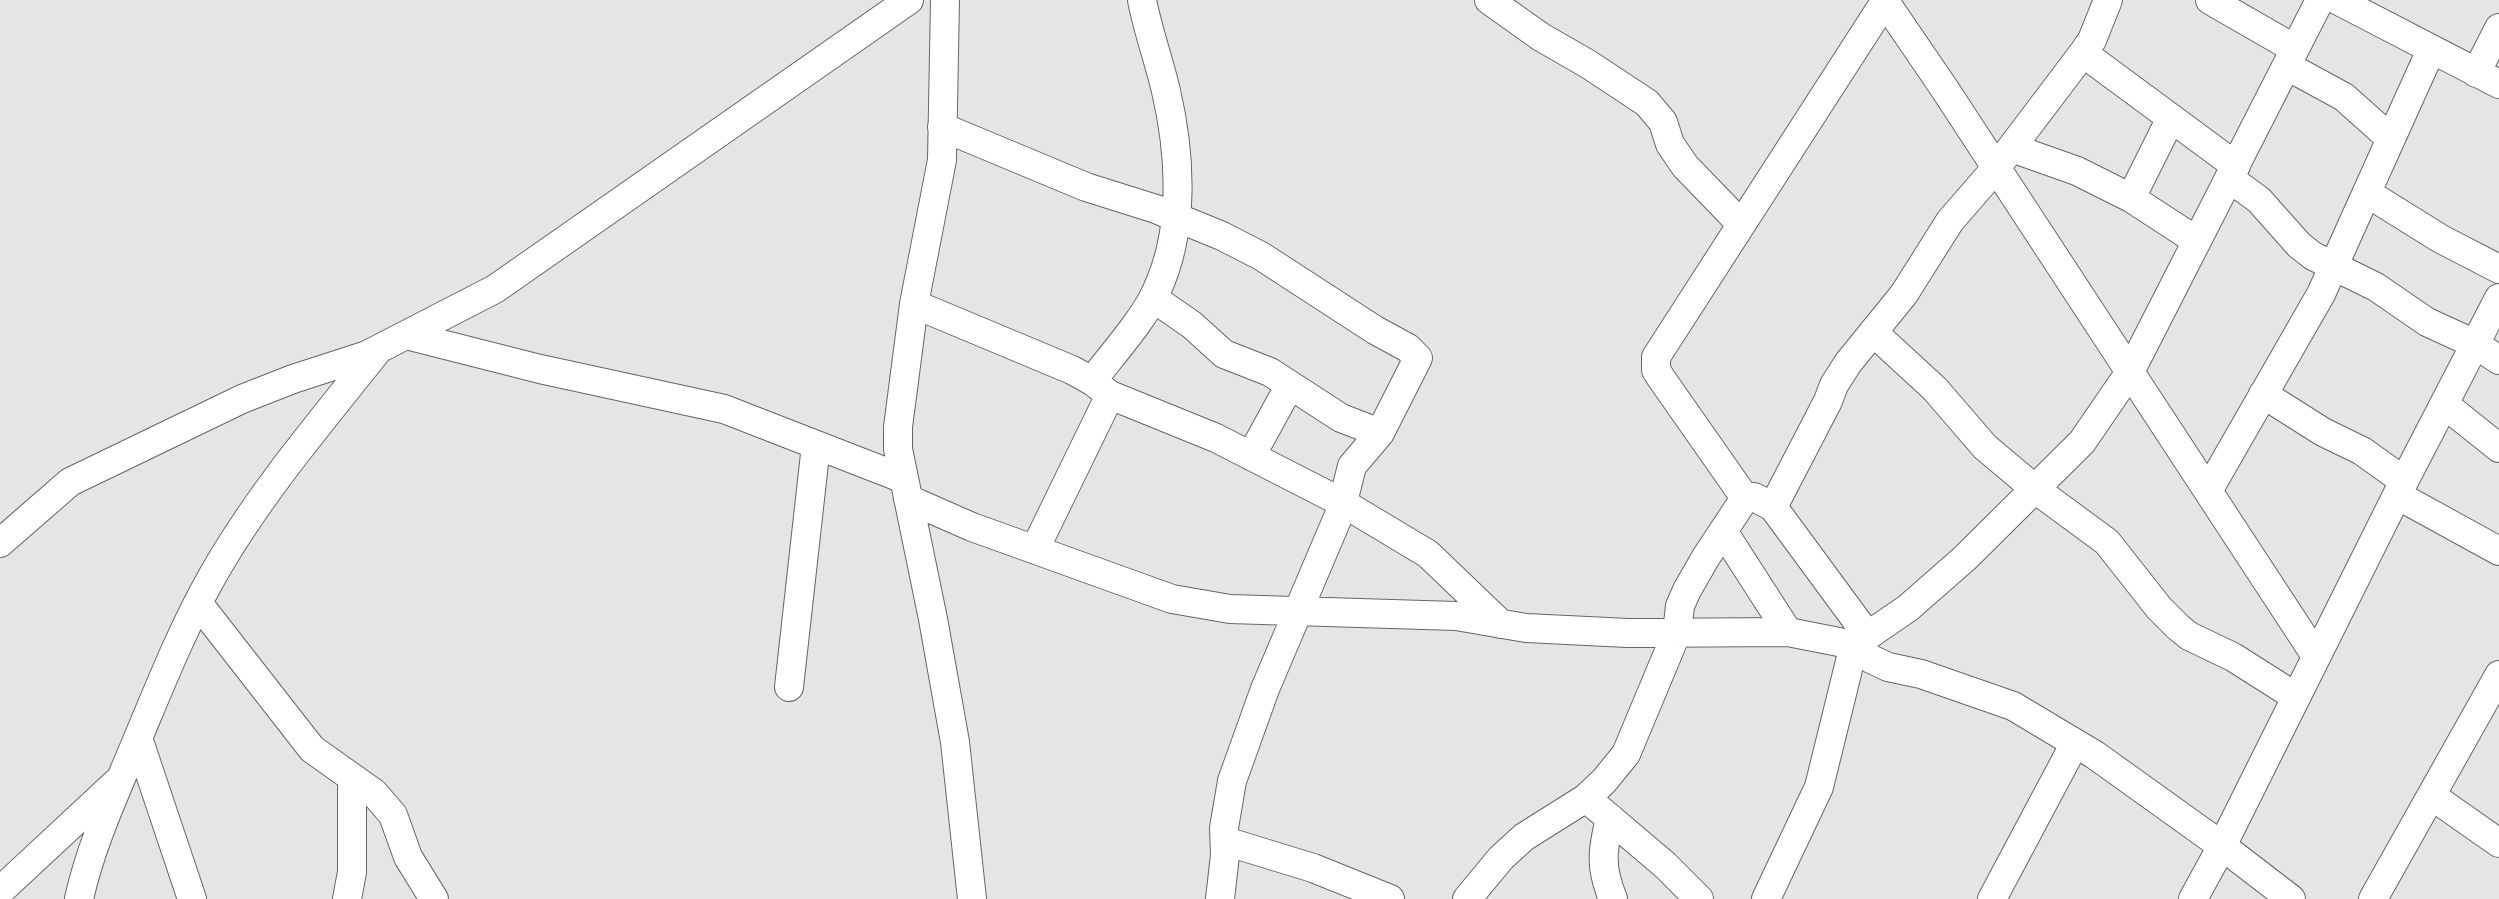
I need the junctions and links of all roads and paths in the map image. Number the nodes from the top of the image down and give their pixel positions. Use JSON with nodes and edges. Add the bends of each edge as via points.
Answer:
{"nodes":[{"id":1,"x":909,"y":0,"type":"edge"},
{"id":2,"x":945,"y":0,"type":"edge"},
{"id":3,"x":1142,"y":0,"type":"edge"},
{"id":4,"x":1489,"y":0,"type":"edge"},
{"id":5,"x":2108,"y":0,"type":"edge"},
{"id":6,"x":2210,"y":0,"type":"edge"},
{"id":7,"x":2320,"y":0,"type":"edge"},
{"id":8,"x":2337,"y":0,"type":"edge"},
{"id":9,"x":1885,"y":1,"type":"edge"},
{"id":10,"x":2499,"y":28,"type":"edge"},
{"id":11,"x":2431,"y":50,"type":"junction"},
{"id":12,"x":2083,"y":54,"type":"junction"},
{"id":13,"x":2291,"y":57,"type":"junction"},
{"id":14,"x":2488,"y":79,"type":"edge"},
{"id":15,"x":2171,"y":118,"type":"junction"},
{"id":16,"x":942,"y":127,"type":"junction"},
{"id":17,"x":2392,"y":139,"type":"junction"},
{"id":18,"x":2004,"y":158,"type":"junction"},
{"id":19,"x":2232,"y":172,"type":"junction"},
{"id":20,"x":2367,"y":193,"type":"junction"},
{"id":21,"x":2131,"y":198,"type":"junction"},
{"id":22,"x":1178,"y":218,"type":"junction"},
{"id":23,"x":1742,"y":224,"type":"junction"},
{"id":24,"x":2197,"y":241,"type":"junction"},
{"id":25,"x":2334,"y":267,"type":"junction"},
{"id":26,"x":2499,"y":268,"type":"edge"},
{"id":27,"x":1153,"y":298,"type":"junction"},
{"id":28,"x":2499,"y":298,"type":"edge"},
{"id":29,"x":914,"y":304,"type":"junction"},
{"id":30,"x":1873,"y":332,"type":"junction"},
{"id":31,"x":406,"y":335,"type":"junction"},
{"id":32,"x":2475,"y":344,"type":"junction"},
{"id":33,"x":379,"y":349,"type":"junction"},
{"id":34,"x":2499,"y":360,"type":"edge"},
{"id":35,"x":2130,"y":372,"type":"junction"},
{"id":36,"x":1290,"y":385,"type":"junction"},
{"id":37,"x":1101,"y":388,"type":"junction"},
{"id":38,"x":2263,"y":394,"type":"junction"},
{"id":39,"x":2444,"y":404,"type":"junction"},
{"id":40,"x":1380,"y":433,"type":"junction"},
{"id":41,"x":816,"y":445,"type":"junction"},
{"id":42,"x":2499,"y":448,"type":"edge"},
{"id":43,"x":1251,"y":456,"type":"junction"},
{"id":44,"x":2401,"y":488,"type":"junction"},
{"id":45,"x":906,"y":489,"type":"junction"},
{"id":46,"x":2035,"y":489,"type":"junction"},
{"id":47,"x":2208,"y":491,"type":"junction"},
{"id":48,"x":1745,"y":498,"type":"junction"},
{"id":49,"x":1343,"y":503,"type":"junction"},
{"id":50,"x":1773,"y":507,"type":"junction"},
{"id":51,"x":1723,"y":531,"type":"junction"},
{"id":52,"x":0,"y":543,"type":"edge"},
{"id":53,"x":1035,"y":549,"type":"junction"},
{"id":54,"x":2499,"y":551,"type":"edge"},
{"id":55,"x":198,"y":603,"type":"junction"},
{"id":56,"x":1299,"y":611,"type":"junction"},
{"id":57,"x":1501,"y":624,"type":"junction"},
{"id":58,"x":1677,"y":632,"type":"junction"},
{"id":59,"x":1788,"y":632,"type":"junction"},
{"id":60,"x":1861,"y":640,"type":"junction"},
{"id":61,"x":2316,"y":656,"type":"junction"},
{"id":62,"x":2499,"y":675,"type":"edge"},
{"id":63,"x":788,"y":687,"type":"dead end"},
{"id":64,"x":2296,"y":696,"type":"junction"},
{"id":65,"x":138,"y":738,"type":"junction"},
{"id":66,"x":2075,"y":743,"type":"junction"},
{"id":67,"x":121,"y":778,"type":"junction"},
{"id":68,"x":352,"y":778,"type":"junction"},
{"id":69,"x":2432,"y":796,"type":"junction"},
{"id":70,"x":1586,"y":798,"type":"junction"},
{"id":71,"x":1610,"y":818,"type":"junction"},
{"id":72,"x":1225,"y":841,"type":"junction"},
{"id":73,"x":2499,"y":843,"type":"edge"},
{"id":74,"x":2222,"y":846,"type":"junction"},
{"id":75,"x":0,"y":891,"type":"edge"},
{"id":76,"x":1478,"y":895,"type":"edge"},
{"id":77,"x":79,"y":899,"type":"edge"},
{"id":78,"x":192,"y":899,"type":"edge"},
{"id":79,"x":346,"y":899,"type":"edge"},
{"id":80,"x":434,"y":899,"type":"edge"},
{"id":81,"x":972,"y":899,"type":"edge"},
{"id":82,"x":1220,"y":899,"type":"edge"},
{"id":83,"x":1390,"y":899,"type":"edge"},
{"id":84,"x":1613,"y":899,"type":"edge"},
{"id":85,"x":1699,"y":899,"type":"edge"},
{"id":86,"x":1766,"y":899,"type":"edge"},
{"id":87,"x":1992,"y":899,"type":"edge"},
{"id":88,"x":2193,"y":899,"type":"edge"},
{"id":89,"x":2290,"y":899,"type":"edge"},
{"id":90,"x":2373,"y":899,"type":"edge"}],
"edges":[{"from":1,"to":31,"type":"street","via":[[495,289]]},
{"from":2,"to":16,"type":"street"},
{"from":3,"to":22,"type":"street","via":[[1167,93],[1176,158]]},
{"from":4,"to":23,"type":"street","via":[[1541,37],[1648,104],[1660,118],[1670,144],[1685,166]]},
{"from":5,"to":12,"type":"street"},
{"from":6,"to":13,"type":"street"},
{"from":7,"to":13,"type":"street"},
{"from":8,"to":11,"type":"street"},
{"from":9,"to":18,"type":"street"},
{"from":9,"to":23,"type":"street"},
{"from":10,"to":14,"type":"street"},
{"from":11,"to":14,"type":"street"},
{"from":11,"to":17,"type":"street"},
{"from":12,"to":15,"type":"street"},
{"from":12,"to":18,"type":"street"},
{"from":13,"to":17,"type":"street"},
{"from":13,"to":19,"type":"street"},
{"from":15,"to":19,"type":"street"},
{"from":15,"to":21,"type":"street"},
{"from":16,"to":22,"type":"street","via":[[1086,186]]},
{"from":16,"to":29,"type":"street","via":[[942,160]]},
{"from":17,"to":20,"type":"street"},
{"from":18,"to":21,"type":"street","via":[[2059,163]]},
{"from":18,"to":30,"type":"street","via":[[1950,221],[1904,294]]},
{"from":18,"to":35,"type":"street"},
{"from":19,"to":24,"type":"street"},
{"from":19,"to":25,"type":"street","via":[[2306,251]]},
{"from":20,"to":25,"type":"street"},
{"from":20,"to":26,"type":"street","via":[[2441,239]]},
{"from":21,"to":24,"type":"street"},
{"from":22,"to":27,"type":"street","via":[[1164,272]]},
{"from":22,"to":40,"type":"street","via":[[1261,256],[1417,354],[1417,364]]},
{"from":23,"to":48,"type":"street","via":[[1656,358],[1656,370]]},
{"from":24,"to":35,"type":"street"},
{"from":25,"to":32,"type":"street","via":[[2382,291],[2439,328]]},
{"from":25,"to":38,"type":"street"},
{"from":27,"to":36,"type":"street","via":[[1192,325],[1224,354],[1270,372]]},
{"from":27,"to":37,"type":"street"},
{"from":28,"to":32,"type":"street"},
{"from":29,"to":37,"type":"street","via":[[1013,344]]},
{"from":29,"to":45,"type":"street","via":[[898,427],[898,449]]},
{"from":30,"to":46,"type":"street","via":[[1935,389],[1985,447]]},
{"from":30,"to":50,"type":"street","via":[[1834,385]]},
{"from":31,"to":33,"type":"street"},
{"from":31,"to":41,"type":"street","via":[[540,369],[724,409]]},
{"from":32,"to":34,"type":"street"},
{"from":32,"to":39,"type":"street"},
{"from":33,"to":52,"type":"street","via":[[242,399],[70,482]]},
{"from":33,"to":55,"type":"street","via":[[273,482],[213,574]]},
{"from":35,"to":46,"type":"street","via":[[2082,442]]},
{"from":35,"to":47,"type":"street"},
{"from":36,"to":40,"type":"street","via":[[1341,418]]},
{"from":36,"to":43,"type":"street"},
{"from":37,"to":43,"type":"street"},
{"from":37,"to":53,"type":"street"},
{"from":38,"to":44,"type":"street","via":[[2323,432],[2362,451]]},
{"from":38,"to":47,"type":"street"},
{"from":39,"to":42,"type":"street"},
{"from":39,"to":44,"type":"street"},
{"from":40,"to":49,"type":"street","via":[[1352,466]]},
{"from":41,"to":45,"type":"street"},
{"from":41,"to":63,"type":"street"},
{"from":43,"to":49,"type":"street"},
{"from":44,"to":54,"type":"street"},
{"from":44,"to":61,"type":"street"},
{"from":45,"to":53,"type":"street","via":[[972,527]]},
{"from":45,"to":81,"type":"street","via":[[955,742]]},
{"from":46,"to":60,"type":"street","via":[[1915,602]]},
{"from":46,"to":64,"type":"street","via":[[2107,542],[2159,608],[2189,636],[2233,657]]},
{"from":47,"to":61,"type":"street"},
{"from":48,"to":50,"type":"street","via":[[1754,497]]},
{"from":48,"to":51,"type":"street"},
{"from":49,"to":56,"type":"street"},
{"from":49,"to":57,"type":"street","via":[[1428,554]]},
{"from":50,"to":60,"type":"street"},
{"from":51,"to":58,"type":"street","via":[[1687,590],[1680,606]]},
{"from":51,"to":59,"type":"street"},
{"from":53,"to":56,"type":"street","via":[[1172,599],[1230,608]]},
{"from":55,"to":65,"type":"street"},
{"from":55,"to":68,"type":"street","via":[[312,749]]},
{"from":56,"to":57,"type":"street","via":[[1456,616]]},
{"from":56,"to":72,"type":"street","via":[[1265,689],[1232,781]]},
{"from":57,"to":58,"type":"street","via":[[1609,632]]},
{"from":58,"to":59,"type":"street"},
{"from":58,"to":70,"type":"street","via":[[1626,754]]},
{"from":59,"to":60,"type":"street"},
{"from":60,"to":66,"type":"street","via":[[1871,659],[2013,706]]},
{"from":60,"to":86,"type":"street","via":[[1819,787]]},
{"from":61,"to":64,"type":"street"},
{"from":62,"to":69,"type":"street"},
{"from":64,"to":74,"type":"street"},
{"from":65,"to":67,"type":"street"},
{"from":65,"to":78,"type":"street"},
{"from":66,"to":74,"type":"street"},
{"from":66,"to":87,"type":"street"},
{"from":67,"to":75,"type":"street"},
{"from":67,"to":77,"type":"street","via":[[85,872]]},
{"from":68,"to":79,"type":"street","via":[[352,872]]},
{"from":68,"to":80,"type":"street","via":[[374,793],[394,816],[408,857]]},
{"from":69,"to":73,"type":"street"},
{"from":69,"to":90,"type":"street"},
{"from":70,"to":71,"type":"street"},
{"from":70,"to":76,"type":"street","via":[[1524,837],[1500,858]]},
{"from":71,"to":84,"type":"street","via":[[1602,858],[1605,879]]},
{"from":71,"to":85,"type":"street"},
{"from":72,"to":82,"type":"street"},
{"from":72,"to":83,"type":"street","via":[[1313,868]]},
{"from":74,"to":88,"type":"street"},
{"from":74,"to":89,"type":"street"}]}
